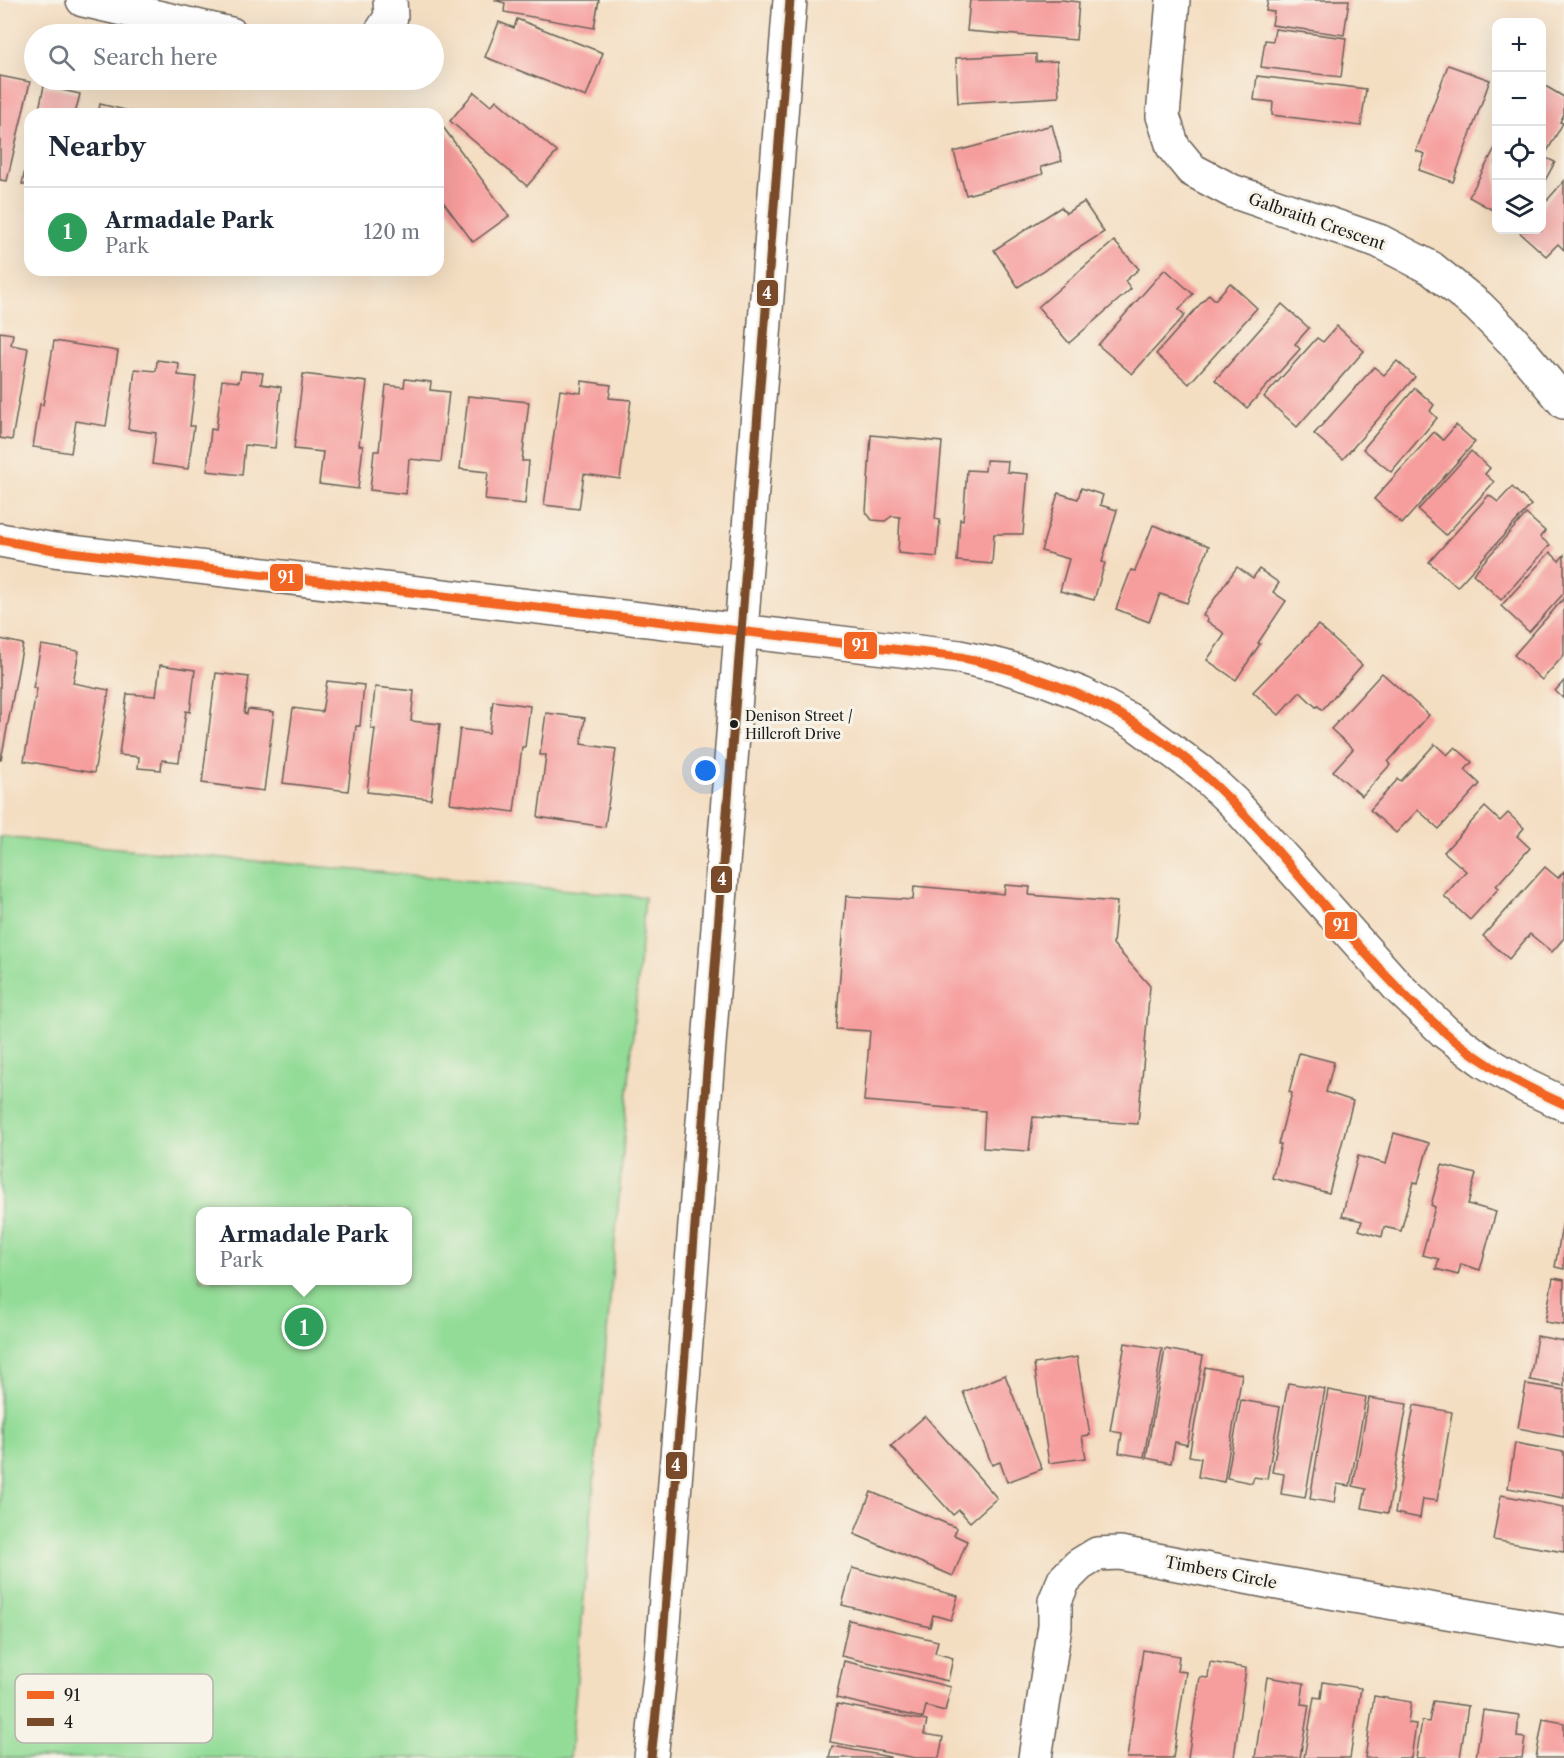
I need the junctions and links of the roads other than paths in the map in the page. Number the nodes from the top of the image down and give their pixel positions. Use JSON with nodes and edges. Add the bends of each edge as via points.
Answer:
{"nodes":[{"id":1,"x":82,"y":0,"type":"edge"},
{"id":2,"x":390,"y":0,"type":"edge"},
{"id":3,"x":790,"y":0,"type":"edge"},
{"id":4,"x":1173,"y":0,"type":"edge"},
{"id":5,"x":187,"y":24,"type":"edge"},
{"id":6,"x":386,"y":24,"type":"edge"},
{"id":7,"x":1564,"y":402,"type":"edge"},
{"id":8,"x":0,"y":540,"type":"edge"},
{"id":9,"x":741,"y":631,"type":"junction"},
{"id":10,"x":1564,"y":1104,"type":"edge"},
{"id":11,"x":1564,"y":1632,"type":"edge"},
{"id":12,"x":651,"y":1758,"type":"edge"},
{"id":13,"x":1035,"y":1758,"type":"edge"}],
"edges":[{"from":1,"to":5,"type":"street"},
{"from":2,"to":6,"type":"street","via":[[391,17]]},
{"from":3,"to":9,"type":"street"},
{"from":4,"to":7,"type":"street","name":"Galbraith Crescent","via":[[1163,116],[1173,147],[1192,170],[1232,191],[1379,241],[1431,268],[1512,340]]},
{"from":8,"to":9,"type":"street","via":[[54,550]]},
{"from":9,"to":10,"type":"street","via":[[991,663],[1082,694],[1135,723],[1202,772],[1234,803],[1384,972],[1446,1033],[1484,1061]]},
{"from":9,"to":12,"type":"street"},
{"from":11,"to":13,"type":"street","name":"Timbers Circle","via":[[1120,1552],[1097,1554],[1078,1565],[1064,1580],[1056,1601]]}]}
